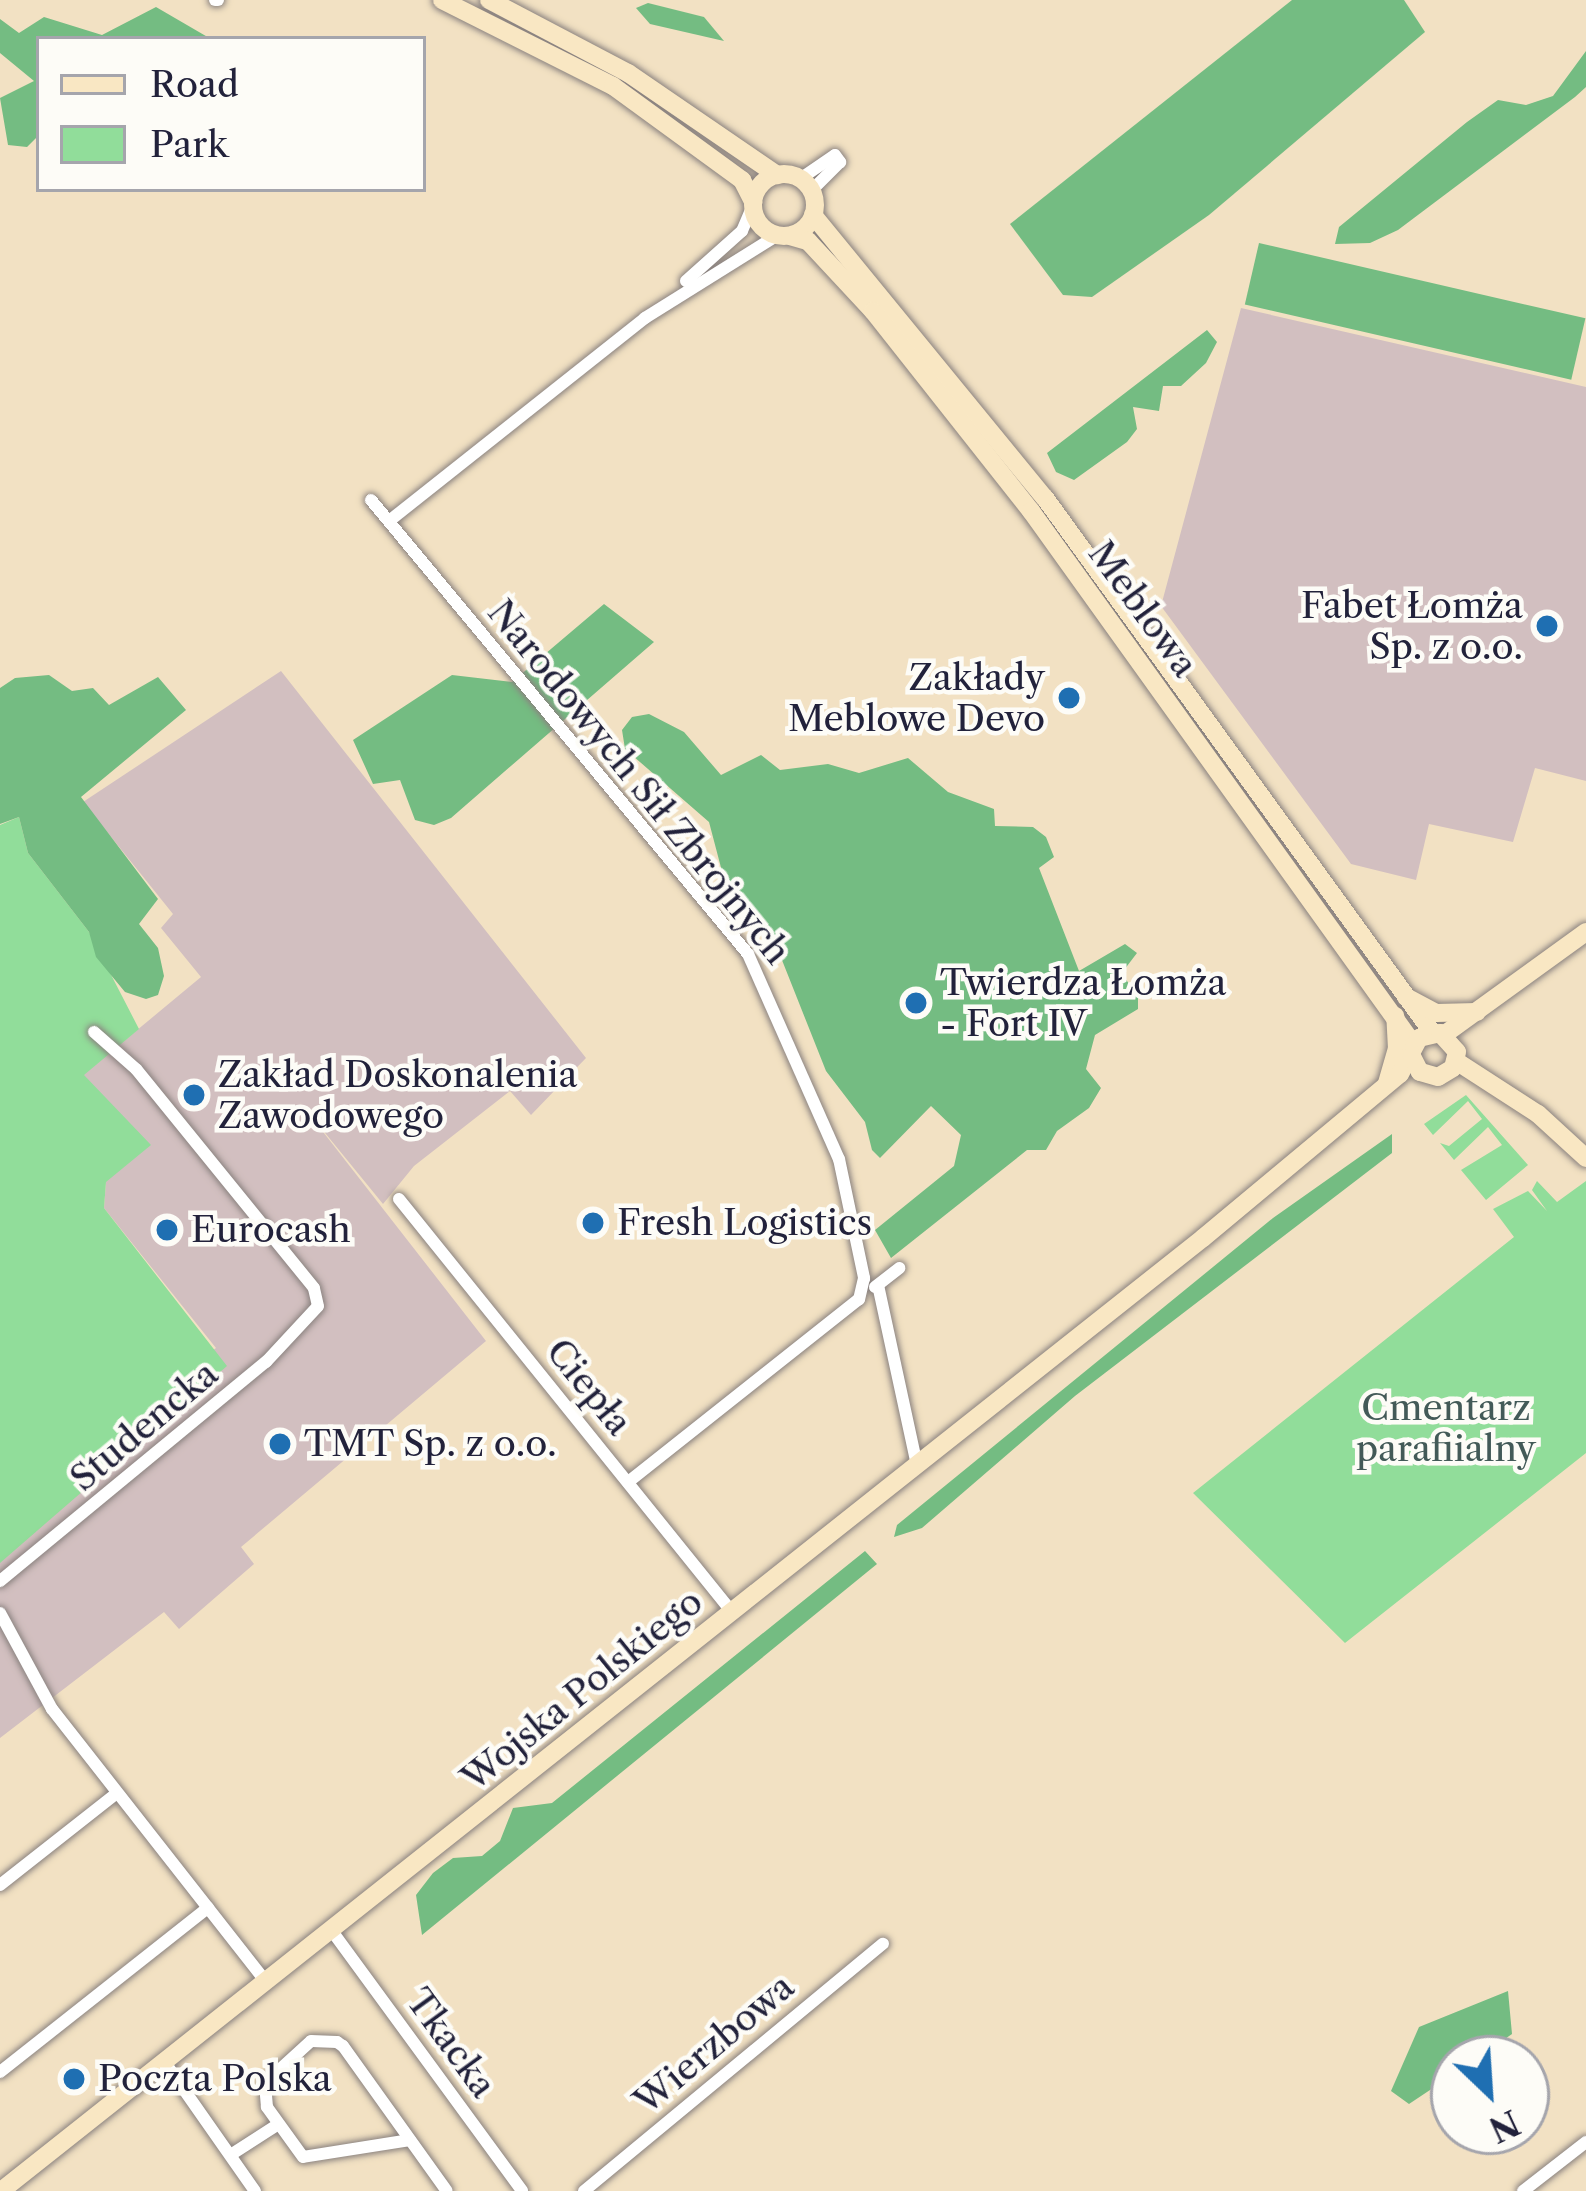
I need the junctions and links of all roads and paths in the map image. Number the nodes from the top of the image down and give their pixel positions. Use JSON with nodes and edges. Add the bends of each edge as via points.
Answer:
{"nodes":[{"id":1,"x":442,"y":0,"type":"edge"},
{"id":2,"x":489,"y":0,"type":"edge"},
{"id":3,"x":837,"y":159,"type":"dead end"},
{"id":4,"x":777,"y":175,"type":"junction"},
{"id":5,"x":806,"y":185,"type":"junction"},
{"id":6,"x":753,"y":205,"type":"junction"},
{"id":7,"x":813,"y":215,"type":"junction"},
{"id":8,"x":783,"y":236,"type":"junction"},
{"id":9,"x":645,"y":318,"type":"junction"},
{"id":10,"x":371,"y":500,"type":"dead end"},
{"id":11,"x":389,"y":521,"type":"junction"},
{"id":12,"x":1586,"y":933,"type":"edge"},
{"id":13,"x":1398,"y":1003,"type":"junction"},
{"id":14,"x":1478,"y":1012,"type":"junction"},
{"id":15,"x":94,"y":1032,"type":"dead end"},
{"id":16,"x":1447,"y":1050,"type":"junction"},
{"id":17,"x":1413,"y":1051,"type":"junction"},
{"id":18,"x":1423,"y":1074,"type":"junction"},
{"id":19,"x":1387,"y":1085,"type":"junction"},
{"id":20,"x":1579,"y":1152,"type":"edge"},
{"id":21,"x":399,"y":1198,"type":"dead end"},
{"id":22,"x":1203,"y":1238,"type":"junction"},
{"id":23,"x":899,"y":1268,"type":"dead end"},
{"id":24,"x":878,"y":1285,"type":"junction"},
{"id":25,"x":862,"y":1292,"type":"junction"},
{"id":26,"x":917,"y":1465,"type":"junction"},
{"id":27,"x":628,"y":1482,"type":"junction"},
{"id":28,"x":0,"y":1581,"type":"edge"},
{"id":29,"x":732,"y":1612,"type":"junction"},
{"id":30,"x":0,"y":1613,"type":"edge"},
{"id":31,"x":117,"y":1793,"type":"junction"},
{"id":32,"x":0,"y":1885,"type":"edge"},
{"id":33,"x":208,"y":1908,"type":"junction"},
{"id":34,"x":332,"y":1930,"type":"junction"},
{"id":35,"x":883,"y":1944,"type":"dead end"},
{"id":36,"x":266,"y":1982,"type":"junction"},
{"id":37,"x":166,"y":2064,"type":"junction"},
{"id":38,"x":0,"y":2072,"type":"edge"},
{"id":39,"x":277,"y":2125,"type":"junction"},
{"id":40,"x":410,"y":2140,"type":"junction"},
{"id":41,"x":1586,"y":2142,"type":"edge"},
{"id":42,"x":232,"y":2154,"type":"junction"},
{"id":43,"x":2,"y":2191,"type":"edge"},
{"id":44,"x":256,"y":2191,"type":"edge"},
{"id":45,"x":447,"y":2191,"type":"edge"},
{"id":46,"x":522,"y":2191,"type":"edge"},
{"id":47,"x":584,"y":2191,"type":"edge"},
{"id":48,"x":1522,"y":2191,"type":"edge"}],
"edges":[{"from":1,"to":6,"type":"main road","name":"Meblowa","via":[[547,48],[649,109],[742,180]]},
{"from":2,"to":4,"type":"main road","via":[[628,73]]},
{"from":3,"to":5,"type":"street"},
{"from":4,"to":5,"type":"main road"},
{"from":4,"to":6,"type":"main road"},
{"from":5,"to":7,"type":"main road"},
{"from":6,"to":8,"type":"main road","name":"Meblowa"},
{"from":6,"to":9,"type":"street","via":[[742,231]]},
{"from":7,"to":8,"type":"main road"},
{"from":7,"to":13,"type":"main road","name":"Meblowa","via":[[1053,509]]},
{"from":8,"to":9,"type":"street"},
{"from":8,"to":13,"type":"main road","name":"Meblowa","via":[[808,241],[873,310]]},
{"from":9,"to":11,"type":"street"},
{"from":10,"to":11,"type":"street","name":"Narodowych Sił Zbrojnych"},
{"from":11,"to":25,"type":"street","name":"Narodowych Sił Zbrojnych","via":[[760,973],[832,1137]]},
{"from":12,"to":14,"type":"main road"},
{"from":12,"to":16,"type":"main road"},
{"from":13,"to":14,"type":"main road"},
{"from":13,"to":16,"type":"main road","name":"Meblowa"},
{"from":13,"to":17,"type":"main road","name":"Meblowa"},
{"from":13,"to":19,"type":"main road"},
{"from":14,"to":16,"type":"main road"},
{"from":15,"to":28,"type":"street","name":"Studencka","via":[[136,1069],[314,1288],[318,1306],[266,1362]]},
{"from":16,"to":17,"type":"main road","name":"Wojska Polskiego"},
{"from":16,"to":18,"type":"main road"},
{"from":16,"to":20,"type":"main road"},
{"from":17,"to":18,"type":"main road","name":"Meblowa"},
{"from":17,"to":19,"type":"main road","name":"Wojska Polskiego"},
{"from":18,"to":22,"type":"main road","name":"Wojska Polskiego"},
{"from":19,"to":22,"type":"main road","name":"Wojska Polskiego"},
{"from":21,"to":27,"type":"street","name":"Ciepła"},
{"from":22,"to":26,"type":"main road","name":"Wojska Polskiego"},
{"from":23,"to":24,"type":"street"},
{"from":24,"to":25,"type":"street"},
{"from":24,"to":26,"type":"street"},
{"from":25,"to":27,"type":"street"},
{"from":26,"to":29,"type":"main road","name":"Wojska Polskiego"},
{"from":27,"to":29,"type":"street","name":"Ciepła"},
{"from":29,"to":34,"type":"main road","name":"Wojska Polskiego"},
{"from":30,"to":31,"type":"street","via":[[52,1709]]},
{"from":31,"to":32,"type":"street"},
{"from":31,"to":33,"type":"street"},
{"from":33,"to":36,"type":"street"},
{"from":33,"to":38,"type":"street"},
{"from":34,"to":36,"type":"main road","name":"Wojska Polskiego"},
{"from":34,"to":46,"type":"street","name":"Tkacka"},
{"from":35,"to":47,"type":"street","name":"Wierzbowa"},
{"from":36,"to":37,"type":"main road","name":"Wojska Polskiego"},
{"from":37,"to":42,"type":"street"},
{"from":37,"to":43,"type":"main road","name":"Wojska Polskiego"},
{"from":39,"to":40,"type":"street","via":[[307,2158]]},
{"from":39,"to":40,"type":"street","via":[[263,2094],[267,2078],[311,2041],[330,2039]]},
{"from":39,"to":42,"type":"street"},
{"from":40,"to":45,"type":"street"},
{"from":41,"to":48,"type":"street"},
{"from":42,"to":44,"type":"street"}]}
